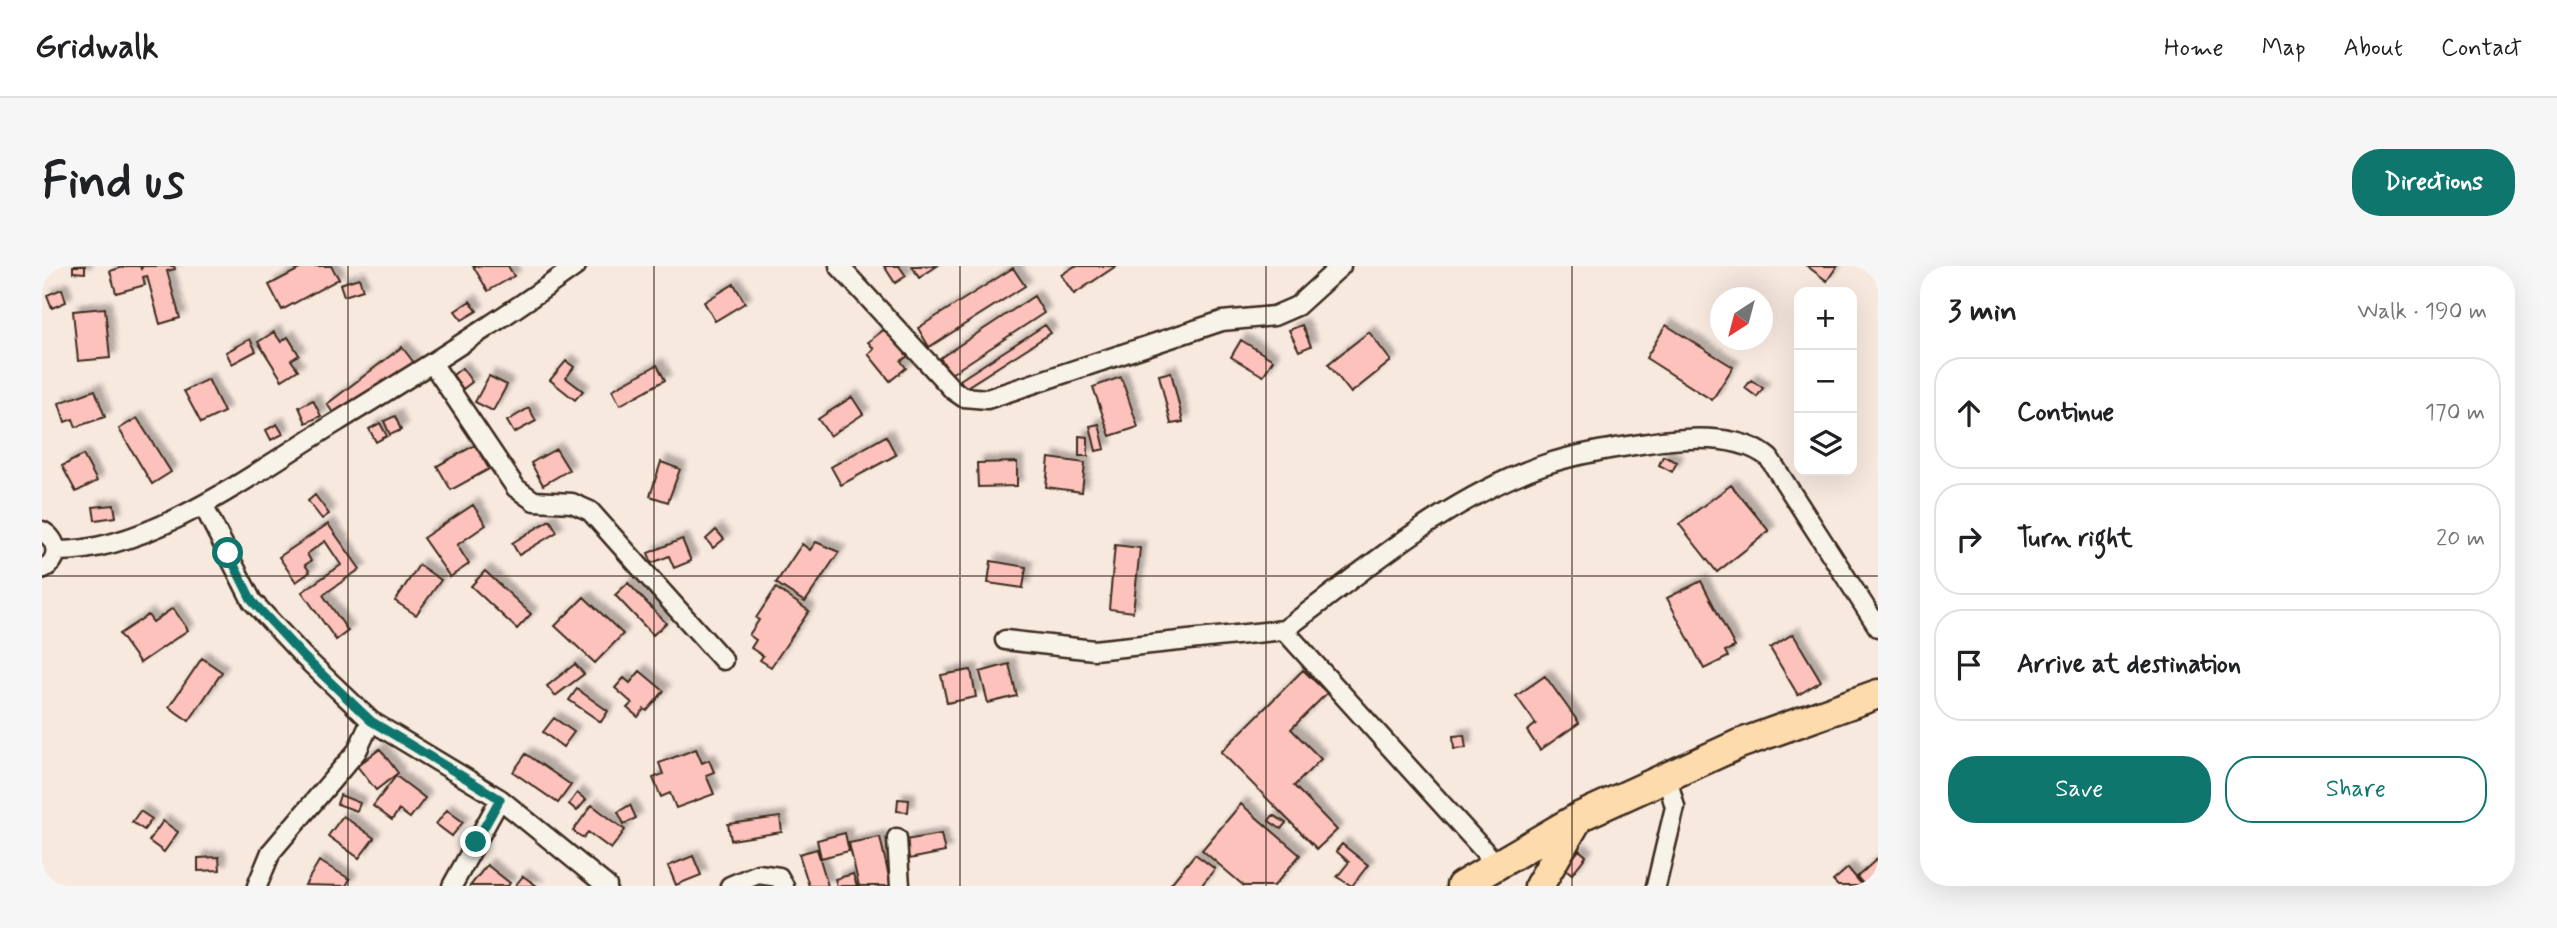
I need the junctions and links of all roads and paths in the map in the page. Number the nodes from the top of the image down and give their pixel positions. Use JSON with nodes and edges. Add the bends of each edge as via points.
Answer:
{"nodes":[{"id":1,"x":576,"y":266,"type":"edge"},
{"id":2,"x":839,"y":266,"type":"edge"},
{"id":3,"x":1341,"y":266,"type":"edge"},
{"id":4,"x":432,"y":363,"type":"junction"},
{"id":5,"x":204,"y":505,"type":"junction"},
{"id":6,"x":42,"y":531,"type":"edge"},
{"id":7,"x":56,"y":551,"type":"junction"},
{"id":8,"x":42,"y":569,"type":"edge"},
{"id":9,"x":1878,"y":627,"type":"edge"},
{"id":10,"x":1283,"y":630,"type":"junction"},
{"id":11,"x":1005,"y":640,"type":"dead end"},
{"id":12,"x":723,"y":660,"type":"dead end"},
{"id":13,"x":1878,"y":694,"type":"edge"},
{"id":14,"x":371,"y":721,"type":"junction"},
{"id":15,"x":1667,"y":778,"type":"junction"},
{"id":16,"x":500,"y":799,"type":"junction"},
{"id":17,"x":1579,"y":817,"type":"junction"},
{"id":18,"x":897,"y":838,"type":"dead end"},
{"id":19,"x":1497,"y":865,"type":"junction"},
{"id":20,"x":609,"y":885,"type":"edge"},
{"id":21,"x":257,"y":886,"type":"edge"},
{"id":22,"x":452,"y":886,"type":"edge"},
{"id":23,"x":730,"y":886,"type":"edge"},
{"id":24,"x":784,"y":886,"type":"edge"},
{"id":25,"x":900,"y":886,"type":"edge"},
{"id":26,"x":1461,"y":886,"type":"edge"},
{"id":27,"x":1539,"y":886,"type":"edge"},
{"id":28,"x":1656,"y":886,"type":"edge"}],
"edges":[{"from":1,"to":4,"type":"street"},
{"from":2,"to":3,"type":"street","via":[[953,390],[975,400],[1222,321],[1274,316],[1297,306]]},
{"from":4,"to":5,"type":"street"},
{"from":4,"to":12,"type":"street","via":[[516,488],[534,501],[572,502],[590,511]]},
{"from":5,"to":7,"type":"street","via":[[118,543]]},
{"from":5,"to":14,"type":"street","via":[[252,601]]},
{"from":6,"to":7,"type":"street","via":[[52,537]]},
{"from":7,"to":8,"type":"street"},
{"from":9,"to":10,"type":"street","via":[[1769,458],[1743,443],[1681,439],[1591,451],[1541,466],[1458,505]]},
{"from":10,"to":11,"type":"street","via":[[1094,650]]},
{"from":10,"to":19,"type":"street"},
{"from":13,"to":15,"type":"main road","via":[[1739,744]]},
{"from":14,"to":16,"type":"street"},
{"from":14,"to":21,"type":"street","via":[[357,751],[271,852]]},
{"from":15,"to":17,"type":"main road"},
{"from":15,"to":28,"type":"street","via":[[1675,807]]},
{"from":16,"to":20,"type":"street"},
{"from":16,"to":22,"type":"street"},
{"from":17,"to":19,"type":"main road"},
{"from":17,"to":27,"type":"main road"},
{"from":18,"to":25,"type":"street"},
{"from":19,"to":26,"type":"main road"},
{"from":23,"to":24,"type":"street","via":[[758,874],[779,877]]}]}
